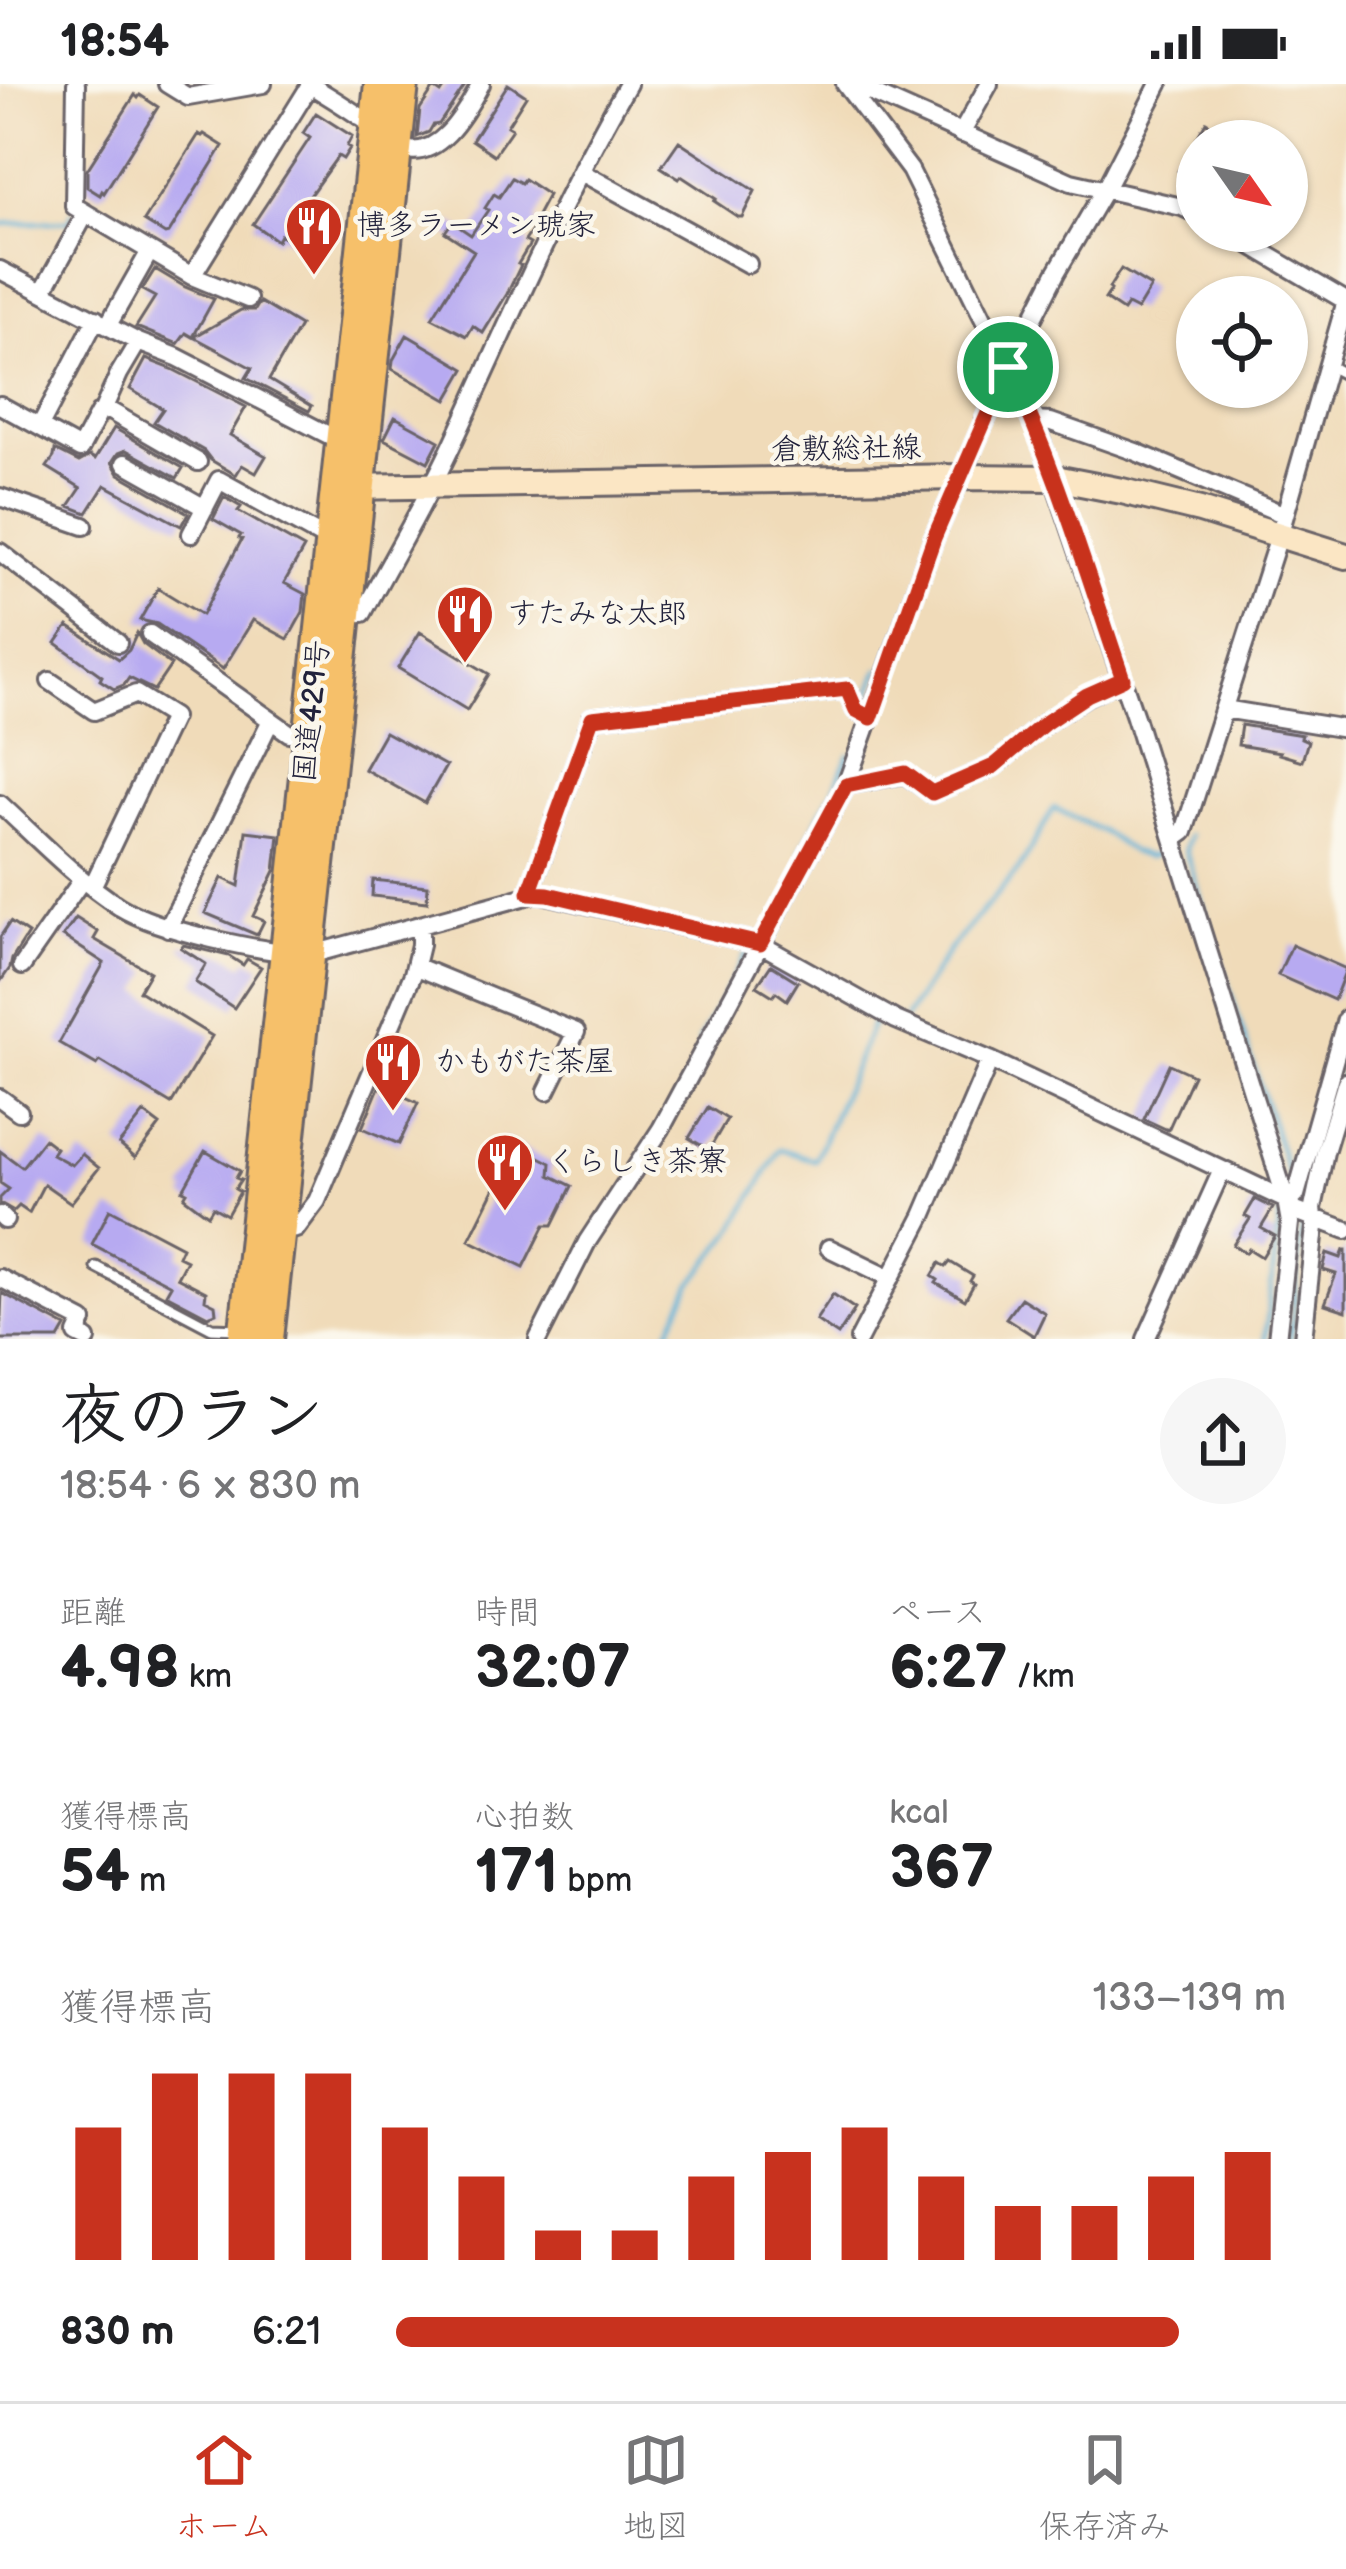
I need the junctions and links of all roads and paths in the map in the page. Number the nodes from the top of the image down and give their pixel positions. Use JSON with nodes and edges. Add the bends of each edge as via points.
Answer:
{"nodes":[{"id":1,"x":76,"y":84,"type":"edge"},
{"id":2,"x":167,"y":84,"type":"edge"},
{"id":3,"x":263,"y":84,"type":"edge"},
{"id":4,"x":310,"y":84,"type":"edge"},
{"id":5,"x":380,"y":84,"type":"edge"},
{"id":6,"x":403,"y":84,"type":"edge"},
{"id":7,"x":481,"y":84,"type":"edge"},
{"id":8,"x":628,"y":84,"type":"edge"},
{"id":9,"x":849,"y":84,"type":"edge"},
{"id":10,"x":989,"y":84,"type":"edge"},
{"id":11,"x":1159,"y":84,"type":"edge"},
{"id":12,"x":961,"y":134,"type":"junction"},
{"id":13,"x":386,"y":137,"type":"junction"},
{"id":14,"x":580,"y":172,"type":"junction"},
{"id":15,"x":1105,"y":190,"type":"junction"},
{"id":16,"x":1176,"y":206,"type":"edge"},
{"id":17,"x":86,"y":213,"type":"junction"},
{"id":18,"x":150,"y":251,"type":"junction"},
{"id":19,"x":1263,"y":252,"type":"edge"},
{"id":20,"x":748,"y":264,"type":"dead end"},
{"id":21,"x":0,"y":270,"type":"edge"},
{"id":22,"x":192,"y":276,"type":"junction"},
{"id":23,"x":44,"y":291,"type":"junction"},
{"id":24,"x":248,"y":299,"type":"dead end"},
{"id":25,"x":1346,"y":301,"type":"edge"},
{"id":26,"x":102,"y":322,"type":"junction"},
{"id":27,"x":138,"y":342,"type":"junction"},
{"id":28,"x":1006,"y":363,"type":"junction"},
{"id":29,"x":1327,"y":365,"type":"junction"},
{"id":30,"x":1346,"y":375,"type":"edge"},
{"id":31,"x":0,"y":405,"type":"edge"},
{"id":32,"x":102,"y":412,"type":"junction"},
{"id":33,"x":1034,"y":422,"type":"junction"},
{"id":34,"x":40,"y":426,"type":"junction"},
{"id":35,"x":342,"y":442,"type":"junction"},
{"id":36,"x":198,"y":462,"type":"dead end"},
{"id":37,"x":124,"y":463,"type":"dead end"},
{"id":38,"x":963,"y":477,"type":"junction"},
{"id":39,"x":1055,"y":478,"type":"junction"},
{"id":40,"x":348,"y":487,"type":"junction"},
{"id":41,"x":430,"y":487,"type":"junction"},
{"id":42,"x":0,"y":497,"type":"edge"},
{"id":43,"x":205,"y":508,"type":"junction"},
{"id":44,"x":84,"y":526,"type":"dead end"},
{"id":45,"x":1282,"y":526,"type":"junction"},
{"id":46,"x":191,"y":534,"type":"dead end"},
{"id":47,"x":331,"y":542,"type":"junction"},
{"id":48,"x":0,"y":552,"type":"edge"},
{"id":49,"x":1346,"y":556,"type":"edge"},
{"id":50,"x":334,"y":612,"type":"junction"},
{"id":51,"x":150,"y":634,"type":"dead end"},
{"id":52,"x":118,"y":643,"type":"dead end"},
{"id":53,"x":1123,"y":679,"type":"junction"},
{"id":54,"x":50,"y":681,"type":"dead end"},
{"id":55,"x":1229,"y":710,"type":"junction"},
{"id":56,"x":867,"y":716,"type":"junction"},
{"id":57,"x":272,"y":720,"type":"junction"},
{"id":58,"x":1346,"y":729,"type":"edge"},
{"id":59,"x":309,"y":737,"type":"junction"},
{"id":60,"x":846,"y":785,"type":"junction"},
{"id":61,"x":0,"y":804,"type":"edge"},
{"id":62,"x":1174,"y":839,"type":"junction"},
{"id":63,"x":87,"y":884,"type":"junction"},
{"id":64,"x":529,"y":893,"type":"junction"},
{"id":65,"x":419,"y":925,"type":"junction"},
{"id":66,"x":168,"y":928,"type":"junction"},
{"id":67,"x":755,"y":942,"type":"junction"},
{"id":68,"x":297,"y":954,"type":"junction"},
{"id":69,"x":22,"y":966,"type":"dead end"},
{"id":70,"x":415,"y":966,"type":"junction"},
{"id":71,"x":1346,"y":1019,"type":"edge"},
{"id":72,"x":990,"y":1060,"type":"junction"},
{"id":73,"x":1346,"y":1082,"type":"edge"},
{"id":74,"x":547,"y":1091,"type":"dead end"},
{"id":75,"x":0,"y":1098,"type":"edge"},
{"id":76,"x":19,"y":1112,"type":"dead end"},
{"id":77,"x":1222,"y":1170,"type":"junction"},
{"id":78,"x":1304,"y":1212,"type":"junction"},
{"id":79,"x":1346,"y":1231,"type":"edge"},
{"id":80,"x":279,"y":1232,"type":"junction"},
{"id":81,"x":829,"y":1248,"type":"dead end"},
{"id":82,"x":96,"y":1267,"type":"dead end"},
{"id":83,"x":0,"y":1278,"type":"edge"},
{"id":84,"x":891,"y":1278,"type":"junction"},
{"id":85,"x":253,"y":1336,"type":"edge"},
{"id":86,"x":87,"y":1339,"type":"edge"},
{"id":87,"x":538,"y":1339,"type":"edge"},
{"id":88,"x":860,"y":1339,"type":"edge"},
{"id":89,"x":1146,"y":1339,"type":"edge"},
{"id":90,"x":1277,"y":1339,"type":"edge"},
{"id":91,"x":1304,"y":1339,"type":"edge"}],
"edges":[{"from":1,"to":17,"type":"street","via":[[74,206]]},
{"from":2,"to":3,"type":"street","via":[[188,97]]},
{"from":4,"to":13,"type":"street"},
{"from":4,"to":22,"type":"street"},
{"from":5,"to":13,"type":"highway","name":"国道429号"},
{"from":6,"to":13,"type":"highway","name":"国道429号"},
{"from":7,"to":13,"type":"street","via":[[434,146],[412,149]]},
{"from":8,"to":14,"type":"street"},
{"from":9,"to":12,"type":"street"},
{"from":9,"to":28,"type":"street","via":[[910,170]]},
{"from":10,"to":12,"type":"street"},
{"from":11,"to":15,"type":"street"},
{"from":12,"to":15,"type":"street"},
{"from":13,"to":35,"type":"highway","name":"国道429号"},
{"from":13,"to":40,"type":"highway","name":"国道429号"},
{"from":14,"to":20,"type":"street"},
{"from":14,"to":41,"type":"street"},
{"from":15,"to":16,"type":"street"},
{"from":15,"to":28,"type":"street"},
{"from":17,"to":18,"type":"street"},
{"from":17,"to":23,"type":"street"},
{"from":18,"to":22,"type":"street"},
{"from":18,"to":26,"type":"street"},
{"from":19,"to":25,"type":"street"},
{"from":21,"to":23,"type":"street"},
{"from":22,"to":24,"type":"street"},
{"from":23,"to":26,"type":"street"},
{"from":25,"to":29,"type":"street"},
{"from":26,"to":27,"type":"street"},
{"from":26,"to":34,"type":"street"},
{"from":27,"to":32,"type":"street"},
{"from":27,"to":35,"type":"street"},
{"from":28,"to":33,"type":"street"},
{"from":28,"to":38,"type":"street"},
{"from":29,"to":30,"type":"lane"},
{"from":29,"to":45,"type":"street"},
{"from":31,"to":34,"type":"street"},
{"from":32,"to":34,"type":"street","via":[[80,449]]},
{"from":32,"to":36,"type":"street"},
{"from":33,"to":39,"type":"street"},
{"from":33,"to":45,"type":"street","via":[[1136,452]]},
{"from":35,"to":40,"type":"highway","name":"国道429号"},
{"from":37,"to":43,"type":"street"},
{"from":38,"to":39,"type":"main road","name":"倉敷総社線"},
{"from":38,"to":41,"type":"main road","name":"倉敷総社線"},
{"from":38,"to":56,"type":"street"},
{"from":39,"to":45,"type":"main road","name":"倉敷総社線"},
{"from":39,"to":53,"type":"street"},
{"from":40,"to":41,"type":"main road","name":"倉敷総社線"},
{"from":40,"to":47,"type":"highway","name":"国道429号"},
{"from":40,"to":50,"type":"highway","name":"国道429号"},
{"from":41,"to":50,"type":"street","via":[[363,613]]},
{"from":42,"to":44,"type":"street"},
{"from":43,"to":46,"type":"street"},
{"from":43,"to":47,"type":"street","via":[[219,480]]},
{"from":45,"to":49,"type":"main road","name":"倉敷総社線"},
{"from":45,"to":55,"type":"street"},
{"from":47,"to":50,"type":"highway","name":"国道429号"},
{"from":48,"to":52,"type":"street"},
{"from":50,"to":59,"type":"highway","name":"国道429号"},
{"from":50,"to":68,"type":"highway","name":"国道429号"},
{"from":51,"to":57,"type":"street"},
{"from":53,"to":60,"type":"street","via":[[1045,723],[994,766],[932,793],[905,773]]},
{"from":53,"to":62,"type":"street"},
{"from":54,"to":63,"type":"street","via":[[94,711],[136,694],[173,717]]},
{"from":55,"to":58,"type":"street"},
{"from":55,"to":62,"type":"street","via":[[1184,832]]},
{"from":56,"to":60,"type":"street"},
{"from":56,"to":64,"type":"street","via":[[847,689],[592,718]]},
{"from":57,"to":59,"type":"street"},
{"from":57,"to":66,"type":"street"},
{"from":59,"to":68,"type":"highway","name":"国道429号"},
{"from":60,"to":67,"type":"street"},
{"from":61,"to":63,"type":"street"},
{"from":62,"to":78,"type":"street"},
{"from":63,"to":66,"type":"street"},
{"from":63,"to":69,"type":"street"},
{"from":64,"to":65,"type":"street"},
{"from":64,"to":67,"type":"street"},
{"from":65,"to":68,"type":"street"},
{"from":65,"to":70,"type":"street"},
{"from":66,"to":68,"type":"street"},
{"from":67,"to":72,"type":"street","via":[[896,1020]]},
{"from":67,"to":87,"type":"street","via":[[661,1129],[587,1242]]},
{"from":68,"to":80,"type":"highway","name":"国道429号"},
{"from":68,"to":85,"type":"highway","name":"国道429号"},
{"from":70,"to":74,"type":"street","via":[[576,1032]]},
{"from":70,"to":80,"type":"street","via":[[316,1202],[296,1229]]},
{"from":71,"to":78,"type":"street","via":[[1296,1195]]},
{"from":72,"to":77,"type":"street"},
{"from":72,"to":84,"type":"street"},
{"from":73,"to":78,"type":"street","via":[[1313,1208]]},
{"from":75,"to":76,"type":"street"},
{"from":77,"to":78,"type":"street"},
{"from":77,"to":89,"type":"street"},
{"from":78,"to":79,"type":"street"},
{"from":78,"to":90,"type":"street","via":[[1290,1222]]},
{"from":78,"to":91,"type":"street","via":[[1316,1227]]},
{"from":80,"to":85,"type":"highway","name":"国道429号"},
{"from":81,"to":84,"type":"street"},
{"from":82,"to":85,"type":"lane","via":[[212,1328]]},
{"from":83,"to":86,"type":"street","via":[[83,1321],[77,1334]]},
{"from":84,"to":88,"type":"street"}]}
